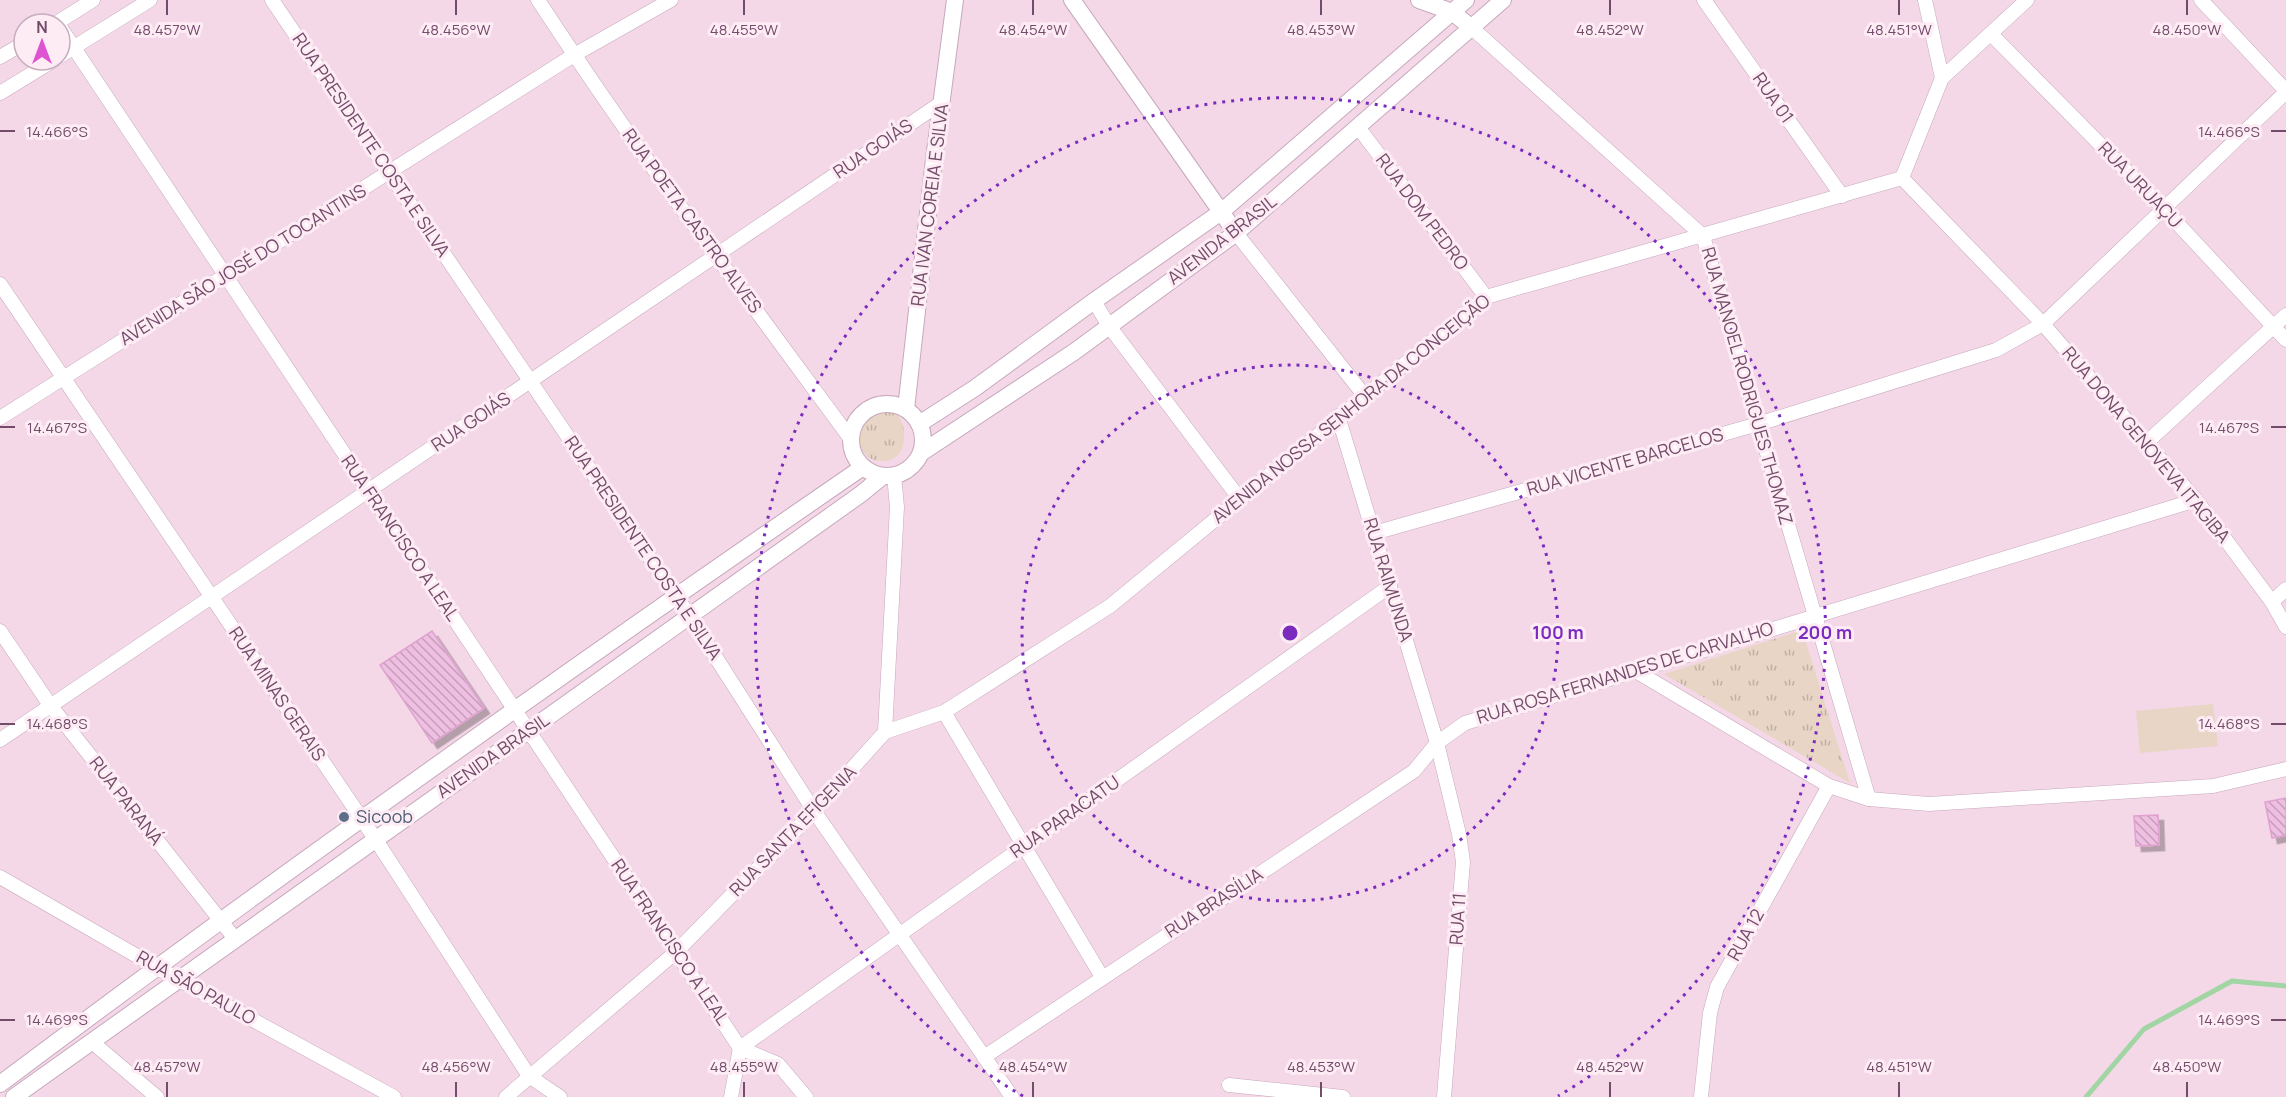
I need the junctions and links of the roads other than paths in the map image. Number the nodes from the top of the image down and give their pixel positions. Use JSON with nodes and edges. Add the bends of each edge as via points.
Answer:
{"nodes":[{"id":1,"x":93,"y":0,"type":"edge"},
{"id":2,"x":150,"y":0,"type":"edge"},
{"id":3,"x":272,"y":0,"type":"edge"},
{"id":4,"x":538,"y":0,"type":"edge"},
{"id":5,"x":671,"y":0,"type":"edge"},
{"id":6,"x":955,"y":0,"type":"edge"},
{"id":7,"x":1072,"y":0,"type":"edge"},
{"id":8,"x":1419,"y":0,"type":"edge"},
{"id":9,"x":1466,"y":0,"type":"edge"},
{"id":10,"x":1503,"y":0,"type":"edge"},
{"id":11,"x":1704,"y":0,"type":"edge"},
{"id":12,"x":1925,"y":0,"type":"edge"},
{"id":13,"x":2027,"y":0,"type":"edge"},
{"id":14,"x":2201,"y":0,"type":"edge"},
{"id":15,"x":1452,"y":12,"type":"junction"},
{"id":16,"x":72,"y":14,"type":"edge"},
{"id":17,"x":1472,"y":28,"type":"junction"},
{"id":18,"x":1991,"y":34,"type":"junction"},
{"id":19,"x":72,"y":43,"type":"edge"},
{"id":20,"x":75,"y":47,"type":"junction"},
{"id":21,"x":72,"y":49,"type":"edge"},
{"id":22,"x":574,"y":55,"type":"junction"},
{"id":23,"x":34,"y":72,"type":"edge"},
{"id":24,"x":1942,"y":78,"type":"junction"},
{"id":25,"x":2286,"y":92,"type":"edge"},
{"id":26,"x":0,"y":93,"type":"edge"},
{"id":27,"x":941,"y":103,"type":"junction"},
{"id":28,"x":1358,"y":126,"type":"junction"},
{"id":29,"x":389,"y":172,"type":"junction"},
{"id":30,"x":1902,"y":178,"type":"junction"},
{"id":31,"x":1842,"y":195,"type":"junction"},
{"id":32,"x":2164,"y":209,"type":"junction"},
{"id":33,"x":1221,"y":212,"type":"junction"},
{"id":34,"x":1236,"y":233,"type":"junction"},
{"id":35,"x":1703,"y":236,"type":"junction"},
{"id":36,"x":716,"y":256,"type":"junction"},
{"id":37,"x":225,"y":276,"type":"junction"},
{"id":38,"x":0,"y":284,"type":"edge"},
{"id":39,"x":1486,"y":297,"type":"junction"},
{"id":40,"x":1094,"y":301,"type":"junction"},
{"id":41,"x":2286,"y":315,"type":"edge"},
{"id":42,"x":2043,"y":324,"type":"junction"},
{"id":43,"x":1109,"y":326,"type":"junction"},
{"id":44,"x":2273,"y":326,"type":"junction"},
{"id":45,"x":2286,"y":340,"type":"edge"},
{"id":46,"x":64,"y":379,"type":"junction"},
{"id":47,"x":531,"y":381,"type":"junction"},
{"id":48,"x":1364,"y":395,"type":"junction"},
{"id":49,"x":906,"y":409,"type":"junction"},
{"id":50,"x":1338,"y":416,"type":"junction"},
{"id":51,"x":0,"y":418,"type":"edge"},
{"id":52,"x":919,"y":424,"type":"junction"},
{"id":53,"x":1758,"y":424,"type":"junction"},
{"id":54,"x":850,"y":438,"type":"junction"},
{"id":55,"x":2146,"y":443,"type":"junction"},
{"id":56,"x":921,"y":453,"type":"junction"},
{"id":57,"x":863,"y":467,"type":"junction"},
{"id":58,"x":889,"y":475,"type":"junction"},
{"id":59,"x":369,"y":491,"type":"junction"},
{"id":60,"x":1239,"y":498,"type":"junction"},
{"id":61,"x":2196,"y":500,"type":"junction"},
{"id":62,"x":1374,"y":533,"type":"junction"},
{"id":63,"x":1390,"y":586,"type":"junction"},
{"id":64,"x":2286,"y":589,"type":"edge"},
{"id":65,"x":675,"y":596,"type":"junction"},
{"id":66,"x":212,"y":597,"type":"junction"},
{"id":67,"x":2272,"y":602,"type":"junction"},
{"id":68,"x":1814,"y":615,"type":"junction"},
{"id":69,"x":690,"y":617,"type":"junction"},
{"id":70,"x":2286,"y":627,"type":"edge"},
{"id":71,"x":0,"y":631,"type":"edge"},
{"id":72,"x":1634,"y":670,"type":"junction"},
{"id":73,"x":50,"y":705,"type":"junction"},
{"id":74,"x":515,"y":711,"type":"junction"},
{"id":75,"x":944,"y":712,"type":"junction"},
{"id":76,"x":529,"y":731,"type":"junction"},
{"id":77,"x":885,"y":732,"type":"junction"},
{"id":78,"x":0,"y":740,"type":"edge"},
{"id":79,"x":1437,"y":743,"type":"junction"},
{"id":80,"x":2286,"y":769,"type":"edge"},
{"id":81,"x":1828,"y":786,"type":"junction"},
{"id":82,"x":1869,"y":799,"type":"junction"},
{"id":83,"x":814,"y":811,"type":"junction"},
{"id":84,"x":362,"y":820,"type":"junction"},
{"id":85,"x":376,"y":840,"type":"junction"},
{"id":86,"x":1024,"y":846,"type":"junction"},
{"id":87,"x":0,"y":877,"type":"edge"},
{"id":88,"x":221,"y":921,"type":"junction"},
{"id":89,"x":899,"y":934,"type":"junction"},
{"id":90,"x":236,"y":940,"type":"junction"},
{"id":91,"x":676,"y":952,"type":"junction"},
{"id":92,"x":156,"y":967,"type":"junction"},
{"id":93,"x":1102,"y":977,"type":"junction"},
{"id":94,"x":180,"y":980,"type":"junction"},
{"id":95,"x":92,"y":1042,"type":"junction"},
{"id":96,"x":740,"y":1048,"type":"junction"},
{"id":97,"x":984,"y":1057,"type":"junction"},
{"id":98,"x":529,"y":1076,"type":"junction"},
{"id":99,"x":0,"y":1084,"type":"edge"},
{"id":100,"x":1228,"y":1085,"type":"dead end"},
{"id":101,"x":14,"y":1097,"type":"edge"},
{"id":102,"x":157,"y":1097,"type":"edge"},
{"id":103,"x":394,"y":1097,"type":"edge"},
{"id":104,"x":506,"y":1097,"type":"edge"},
{"id":105,"x":560,"y":1097,"type":"edge"},
{"id":106,"x":731,"y":1097,"type":"edge"},
{"id":107,"x":806,"y":1097,"type":"edge"},
{"id":108,"x":1012,"y":1097,"type":"edge"},
{"id":109,"x":1343,"y":1097,"type":"edge"},
{"id":110,"x":1444,"y":1097,"type":"edge"},
{"id":111,"x":1701,"y":1097,"type":"edge"}],
"edges":[{"from":1,"to":16,"type":"street"},
{"from":2,"to":20,"type":"street"},
{"from":3,"to":29,"type":"street","name":"RUA PRESIDENTE COSTA E SILVA"},
{"from":4,"to":22,"type":"street","name":"RUA POETA CASTRO ALVES"},
{"from":5,"to":22,"type":"street","name":"AVENIDA SÃO JOSÉ DO TOCANTINS"},
{"from":6,"to":27,"type":"street","name":"RUA IVAN COREIA E SILVA"},
{"from":7,"to":33,"type":"street"},
{"from":8,"to":15,"type":"street"},
{"from":9,"to":15,"type":"street","name":"AVENIDA BRASIL"},
{"from":10,"to":17,"type":"street","name":"AVENIDA BRASIL"},
{"from":11,"to":31,"type":"street","name":"RUA 01"},
{"from":12,"to":24,"type":"street"},
{"from":13,"to":18,"type":"street"},
{"from":14,"to":25,"type":"street"},
{"from":15,"to":17,"type":"street"},
{"from":15,"to":33,"type":"street","name":"AVENIDA BRASIL"},
{"from":17,"to":28,"type":"street","name":"AVENIDA BRASIL"},
{"from":17,"to":35,"type":"street","name":"RUA MANOEL RODRIGUES THOMAZ"},
{"from":18,"to":24,"type":"street"},
{"from":18,"to":32,"type":"street","name":"RUA URUAÇU"},
{"from":19,"to":20,"type":"street","name":"RUA FRANCISCO A LEAL"},
{"from":20,"to":21,"type":"street"},
{"from":20,"to":37,"type":"street","name":"RUA FRANCISCO A LEAL"},
{"from":22,"to":29,"type":"street","name":"AVENIDA SÃO JOSÉ DO TOCANTINS"},
{"from":22,"to":36,"type":"street","name":"RUA POETA CASTRO ALVES"},
{"from":23,"to":26,"type":"street"},
{"from":24,"to":30,"type":"street"},
{"from":25,"to":32,"type":"street","name":"RUA VICENTE BARCELOS"},
{"from":27,"to":36,"type":"street","name":"RUA GOIÁS"},
{"from":27,"to":49,"type":"street","name":"RUA IVAN COREIA E SILVA"},
{"from":28,"to":34,"type":"street","name":"AVENIDA BRASIL"},
{"from":28,"to":39,"type":"street","name":"RUA DOM PEDRO"},
{"from":29,"to":37,"type":"street","name":"AVENIDA SÃO JOSÉ DO TOCANTINS"},
{"from":29,"to":47,"type":"street","name":"RUA PRESIDENTE COSTA E SILVA"},
{"from":30,"to":31,"type":"street","name":"AVENIDA NOSSA SENHORA DA CONCEIÇÃO"},
{"from":30,"to":42,"type":"street","name":"RUA DONA GENOVEVA ITAGIBA"},
{"from":31,"to":35,"type":"street","name":"AVENIDA NOSSA SENHORA DA CONCEIÇÃO"},
{"from":32,"to":42,"type":"street","name":"RUA VICENTE BARCELOS"},
{"from":32,"to":44,"type":"street","name":"RUA URUAÇU"},
{"from":33,"to":34,"type":"street"},
{"from":33,"to":40,"type":"street","name":"AVENIDA BRASIL"},
{"from":34,"to":43,"type":"street","name":"AVENIDA BRASIL"},
{"from":34,"to":48,"type":"street"},
{"from":35,"to":39,"type":"street","name":"AVENIDA NOSSA SENHORA DA CONCEIÇÃO"},
{"from":35,"to":53,"type":"street","name":"RUA MANOEL RODRIGUES THOMAZ"},
{"from":36,"to":47,"type":"street","name":"RUA GOIÁS"},
{"from":36,"to":54,"type":"street","name":"RUA POETA CASTRO ALVES"},
{"from":37,"to":46,"type":"street","name":"AVENIDA SÃO JOSÉ DO TOCANTINS"},
{"from":37,"to":59,"type":"street","name":"RUA FRANCISCO A LEAL"},
{"from":38,"to":46,"type":"street","name":"RUA MINAS GERAIS"},
{"from":39,"to":48,"type":"street","name":"AVENIDA NOSSA SENHORA DA CONCEIÇÃO"},
{"from":40,"to":43,"type":"street"},
{"from":40,"to":52,"type":"street","name":"AVENIDA BRASIL"},
{"from":41,"to":44,"type":"street"},
{"from":42,"to":53,"type":"street","name":"RUA VICENTE BARCELOS","via":[[1996,350]]},
{"from":42,"to":55,"type":"street","name":"RUA DONA GENOVEVA ITAGIBA"},
{"from":43,"to":56,"type":"street","name":"AVENIDA BRASIL"},
{"from":43,"to":60,"type":"street"},
{"from":44,"to":45,"type":"street","name":"RUA URUAÇU"},
{"from":44,"to":55,"type":"street"},
{"from":46,"to":51,"type":"street","name":"AVENIDA SÃO JOSÉ DO TOCANTINS"},
{"from":46,"to":66,"type":"street","name":"RUA MINAS GERAIS"},
{"from":47,"to":59,"type":"street","name":"RUA GOIÁS"},
{"from":47,"to":65,"type":"street","name":"RUA PRESIDENTE COSTA E SILVA"},
{"from":48,"to":50,"type":"street","name":"AVENIDA NOSSA SENHORA DA CONCEIÇÃO"},
{"from":49,"to":52,"type":"street"},
{"from":49,"to":54,"type":"street","via":[[882,404],[870,408],[853,426]]},
{"from":50,"to":60,"type":"street","name":"AVENIDA NOSSA SENHORA DA CONCEIÇÃO"},
{"from":50,"to":62,"type":"street","name":"RUA RAIMUNDA"},
{"from":52,"to":56,"type":"street","via":[[923,438]]},
{"from":53,"to":62,"type":"street","name":"RUA VICENTE BARCELOS"},
{"from":53,"to":68,"type":"street","name":"RUA MANOEL RODRIGUES THOMAZ"},
{"from":54,"to":57,"type":"street","via":[[853,454]]},
{"from":55,"to":61,"type":"street","name":"RUA DONA GENOVEVA ITAGIBA"},
{"from":56,"to":58,"type":"street","via":[[905,471]]},
{"from":57,"to":58,"type":"street","via":[[872,473]]},
{"from":57,"to":65,"type":"street","name":"AVENIDA BRASIL"},
{"from":58,"to":69,"type":"street","name":"AVENIDA BRASIL"},
{"from":58,"to":77,"type":"street","via":[[897,507]]},
{"from":59,"to":66,"type":"street","name":"RUA GOIÁS"},
{"from":59,"to":74,"type":"street","name":"RUA FRANCISCO A LEAL"},
{"from":60,"to":75,"type":"street","name":"AVENIDA NOSSA SENHORA DA CONCEIÇÃO","via":[[1110,606]]},
{"from":61,"to":67,"type":"street","name":"RUA DONA GENOVEVA ITAGIBA"},
{"from":61,"to":68,"type":"street","name":"RUA ROSA FERNANDES DE CARVALHO"},
{"from":62,"to":63,"type":"street","name":"RUA RAIMUNDA"},
{"from":63,"to":79,"type":"street","name":"RUA RAIMUNDA"},
{"from":63,"to":86,"type":"street","name":"RUA PARACATU"},
{"from":64,"to":67,"type":"street"},
{"from":65,"to":69,"type":"street","name":"RUA PRESIDENTE COSTA E SILVA"},
{"from":65,"to":74,"type":"street","name":"AVENIDA BRASIL"},
{"from":66,"to":73,"type":"street","name":"RUA GOIÁS"},
{"from":66,"to":84,"type":"street","name":"RUA MINAS GERAIS"},
{"from":67,"to":70,"type":"street","name":"RUA DONA GENOVEVA ITAGIBA"},
{"from":68,"to":72,"type":"street","name":"RUA ROSA FERNANDES DE CARVALHO"},
{"from":68,"to":82,"type":"street","name":"RUA MANOEL RODRIGUES THOMAZ"},
{"from":69,"to":76,"type":"street","name":"AVENIDA BRASIL"},
{"from":69,"to":83,"type":"street","name":"RUA PRESIDENTE COSTA E SILVA"},
{"from":71,"to":73,"type":"street","name":"RUA PARANÁ"},
{"from":72,"to":79,"type":"street","name":"RUA ROSA FERNANDES DE CARVALHO","via":[[1465,723]]},
{"from":72,"to":81,"type":"street"},
{"from":73,"to":78,"type":"street","name":"RUA GOIÁS"},
{"from":73,"to":88,"type":"street","name":"RUA PARANÁ"},
{"from":74,"to":76,"type":"street","name":"RUA FRANCISCO A LEAL"},
{"from":74,"to":84,"type":"street","name":"AVENIDA BRASIL"},
{"from":75,"to":77,"type":"street","name":"AVENIDA NOSSA SENHORA DA CONCEIÇÃO"},
{"from":75,"to":86,"type":"street"},
{"from":76,"to":85,"type":"street","name":"AVENIDA BRASIL"},
{"from":76,"to":91,"type":"street","name":"RUA FRANCISCO A LEAL"},
{"from":77,"to":83,"type":"street","name":"RUA SANTA EFIGENIA"},
{"from":79,"to":93,"type":"street","name":"RUA BRASÍLIA","via":[[1414,771]]},
{"from":79,"to":110,"type":"street","name":"RUA 11","via":[[1463,862]]},
{"from":80,"to":82,"type":"street","via":[[2201,787],[1929,804]]},
{"from":81,"to":82,"type":"street"},
{"from":81,"to":111,"type":"street","name":"RUA 12","via":[[1717,987],[1710,1013]]},
{"from":83,"to":89,"type":"street","name":"RUA PRESIDENTE COSTA E SILVA"},
{"from":83,"to":91,"type":"street","name":"RUA SANTA EFIGENIA"},
{"from":84,"to":85,"type":"street","name":"RUA MINAS GERAIS"},
{"from":84,"to":88,"type":"street","name":"AVENIDA BRASIL"},
{"from":85,"to":90,"type":"street","name":"AVENIDA BRASIL"},
{"from":85,"to":98,"type":"street","name":"RUA MINAS GERAIS"},
{"from":86,"to":89,"type":"street","name":"RUA PARACATU"},
{"from":86,"to":93,"type":"street"},
{"from":87,"to":92,"type":"street","name":"RUA SÃO PAULO"},
{"from":88,"to":90,"type":"street","name":"RUA PARANÁ"},
{"from":88,"to":92,"type":"street","name":"AVENIDA BRASIL"},
{"from":89,"to":96,"type":"street","name":"RUA PARACATU"},
{"from":89,"to":97,"type":"street","name":"RUA PRESIDENTE COSTA E SILVA"},
{"from":90,"to":94,"type":"street","name":"AVENIDA BRASIL"},
{"from":91,"to":96,"type":"street","name":"RUA FRANCISCO A LEAL"},
{"from":91,"to":98,"type":"street","name":"RUA SANTA EFIGENIA"},
{"from":92,"to":94,"type":"street","name":"RUA SÃO PAULO"},
{"from":92,"to":99,"type":"street","name":"AVENIDA BRASIL"},
{"from":93,"to":97,"type":"street","name":"RUA BRASÍLIA"},
{"from":94,"to":95,"type":"street","name":"AVENIDA BRASIL"},
{"from":94,"to":103,"type":"street","name":"RUA SÃO PAULO"},
{"from":95,"to":101,"type":"street","name":"AVENIDA BRASIL"},
{"from":95,"to":102,"type":"street"},
{"from":96,"to":106,"type":"street"},
{"from":96,"to":107,"type":"street","via":[[777,1064]]},
{"from":97,"to":108,"type":"street","name":"RUA PRESIDENTE COSTA E SILVA"},
{"from":98,"to":104,"type":"street","name":"RUA SANTA EFIGENIA"},
{"from":98,"to":105,"type":"street","name":"RUA MINAS GERAIS"},
{"from":100,"to":109,"type":"street"}]}
